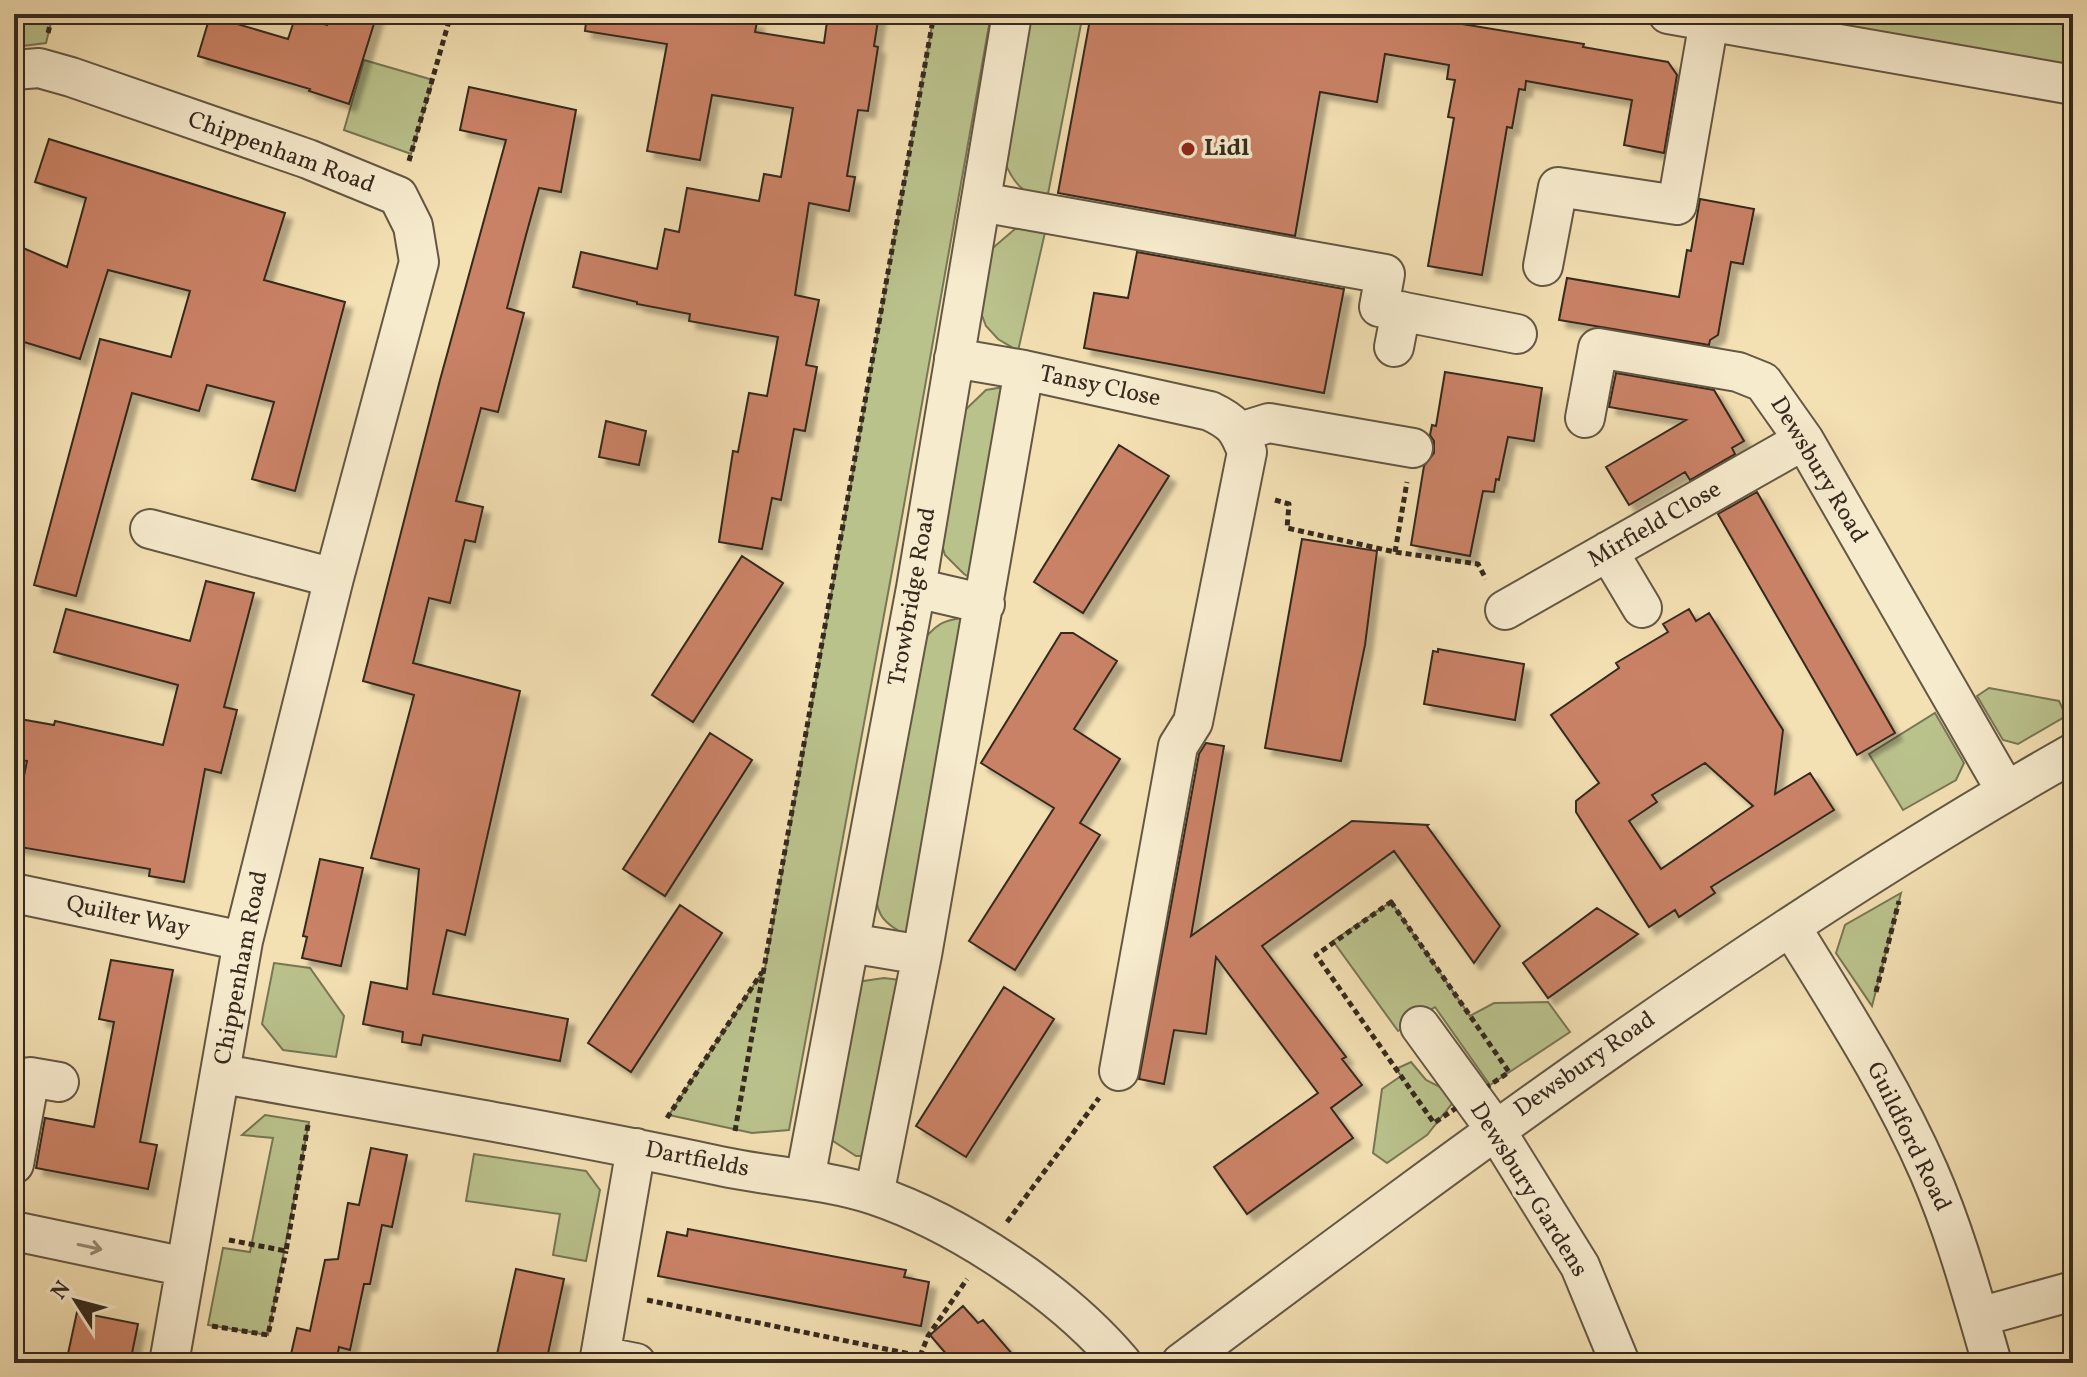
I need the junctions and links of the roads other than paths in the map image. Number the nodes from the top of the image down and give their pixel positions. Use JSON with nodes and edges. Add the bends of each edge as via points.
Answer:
{"nodes":[{"id":1,"x":1012,"y":14,"type":"edge"},
{"id":2,"x":1668,"y":14,"type":"edge"},
{"id":3,"x":1709,"y":21,"type":"junction"},
{"id":4,"x":14,"y":70,"type":"edge"},
{"id":5,"x":2073,"y":85,"type":"edge"},
{"id":6,"x":981,"y":202,"type":"junction"},
{"id":7,"x":1543,"y":266,"type":"dead end"},
{"id":8,"x":1401,"y":311,"type":"junction"},
{"id":9,"x":1517,"y":334,"type":"dead end"},
{"id":10,"x":1394,"y":347,"type":"dead end"},
{"id":11,"x":954,"y":358,"type":"junction"},
{"id":12,"x":1024,"y":370,"type":"junction"},
{"id":13,"x":1585,"y":418,"type":"dead end"},
{"id":14,"x":1240,"y":432,"type":"junction"},
{"id":15,"x":1804,"y":440,"type":"junction"},
{"id":16,"x":1413,"y":448,"type":"road end"},
{"id":17,"x":150,"y":529,"type":"dead end"},
{"id":18,"x":1608,"y":551,"type":"junction"},
{"id":19,"x":334,"y":578,"type":"junction"},
{"id":20,"x":916,"y":588,"type":"junction"},
{"id":21,"x":985,"y":604,"type":"junction"},
{"id":22,"x":1642,"y":608,"type":"dead end"},
{"id":23,"x":1505,"y":610,"type":"road end"},
{"id":24,"x":2073,"y":753,"type":"edge"},
{"id":25,"x":2006,"y":791,"type":"junction"},
{"id":26,"x":14,"y":893,"type":"edge"},
{"id":27,"x":1791,"y":927,"type":"junction"},
{"id":28,"x":243,"y":941,"type":"junction"},
{"id":29,"x":850,"y":943,"type":"junction"},
{"id":30,"x":922,"y":955,"type":"junction"},
{"id":31,"x":1420,"y":1026,"type":"dead end"},
{"id":32,"x":1119,"y":1071,"type":"road end"},
{"id":33,"x":222,"y":1074,"type":"junction"},
{"id":34,"x":59,"y":1082,"type":"dead end"},
{"id":35,"x":1495,"y":1129,"type":"junction"},
{"id":36,"x":636,"y":1148,"type":"junction"},
{"id":37,"x":14,"y":1164,"type":"edge"},
{"id":38,"x":805,"y":1179,"type":"junction"},
{"id":39,"x":874,"y":1195,"type":"junction"},
{"id":40,"x":14,"y":1231,"type":"edge"},
{"id":41,"x":189,"y":1250,"type":"junction"},
{"id":42,"x":2073,"y":1291,"type":"edge"},
{"id":43,"x":1979,"y":1317,"type":"junction"},
{"id":44,"x":611,"y":1361,"type":"edge"},
{"id":45,"x":169,"y":1363,"type":"edge"},
{"id":46,"x":1122,"y":1363,"type":"edge"},
{"id":47,"x":1181,"y":1363,"type":"edge"},
{"id":48,"x":1620,"y":1363,"type":"edge"},
{"id":49,"x":1992,"y":1363,"type":"edge"}],
"edges":[{"from":1,"to":6,"type":"street","name":"Trowbridge Road"},
{"from":2,"to":3,"type":"street"},
{"from":3,"to":5,"type":"street"},
{"from":3,"to":7,"type":"street","via":[[1677,205],[1558,187]]},
{"from":4,"to":19,"type":"street","name":"Chippenham Road","via":[[39,68],[71,77],[398,196],[413,226],[419,262]]},
{"from":6,"to":8,"type":"street","via":[[1385,274],[1379,307]]},
{"from":6,"to":11,"type":"street","name":"Trowbridge Road"},
{"from":8,"to":9,"type":"street"},
{"from":8,"to":10,"type":"street"},
{"from":11,"to":12,"type":"street","name":"Tansy Close"},
{"from":11,"to":20,"type":"street","name":"Trowbridge Road"},
{"from":12,"to":14,"type":"street","name":"Tansy Close","via":[[1210,411]]},
{"from":12,"to":21,"type":"street"},
{"from":13,"to":15,"type":"street","name":"Dewsbury Road","via":[[1598,348],[1738,372],[1763,382]]},
{"from":14,"to":16,"type":"street","via":[[1269,423]]},
{"from":14,"to":32,"type":"street","via":[[1247,452],[1193,722],[1178,746]]},
{"from":15,"to":18,"type":"street","name":"Mirfield Close"},
{"from":15,"to":25,"type":"street","name":"Dewsbury Road"},
{"from":17,"to":19,"type":"street"},
{"from":18,"to":22,"type":"street"},
{"from":18,"to":23,"type":"street","name":"Mirfield Close"},
{"from":19,"to":28,"type":"street","name":"Chippenham Road"},
{"from":20,"to":21,"type":"street"},
{"from":20,"to":29,"type":"street","name":"Trowbridge Road"},
{"from":21,"to":30,"type":"street"},
{"from":24,"to":25,"type":"street","name":"Dewsbury Road"},
{"from":25,"to":27,"type":"street","name":"Dewsbury Road"},
{"from":26,"to":28,"type":"street","name":"Quilter Way"},
{"from":27,"to":35,"type":"street","name":"Dewsbury Road"},
{"from":27,"to":43,"type":"street","name":"Guildford Road","via":[[1894,1100],[1955,1236]]},
{"from":28,"to":33,"type":"street","name":"Chippenham Road"},
{"from":29,"to":30,"type":"street"},
{"from":29,"to":38,"type":"street","name":"Trowbridge Road"},
{"from":30,"to":39,"type":"street"},
{"from":31,"to":35,"type":"street","name":"Dewsbury Gardens"},
{"from":33,"to":36,"type":"street","name":"Dartfields"},
{"from":33,"to":41,"type":"street","name":"Chippenham Road"},
{"from":34,"to":37,"type":"street","via":[[30,1077]]},
{"from":35,"to":47,"type":"street","name":"Dewsbury Road"},
{"from":35,"to":48,"type":"street","name":"Dewsbury Gardens","via":[[1580,1266]]},
{"from":36,"to":38,"type":"street","name":"Dartfields"},
{"from":36,"to":44,"type":"street","via":[[611,1293]]},
{"from":38,"to":39,"type":"street","name":"Dartfields"},
{"from":39,"to":46,"type":"street","name":"Dartfields","via":[[922,1215],[1033,1281],[1097,1334]]},
{"from":40,"to":41,"type":"street","one_way":true},
{"from":41,"to":45,"type":"street","name":"Chippenham Road"},
{"from":42,"to":43,"type":"street"},
{"from":43,"to":49,"type":"street","name":"Guildford Road"}]}
